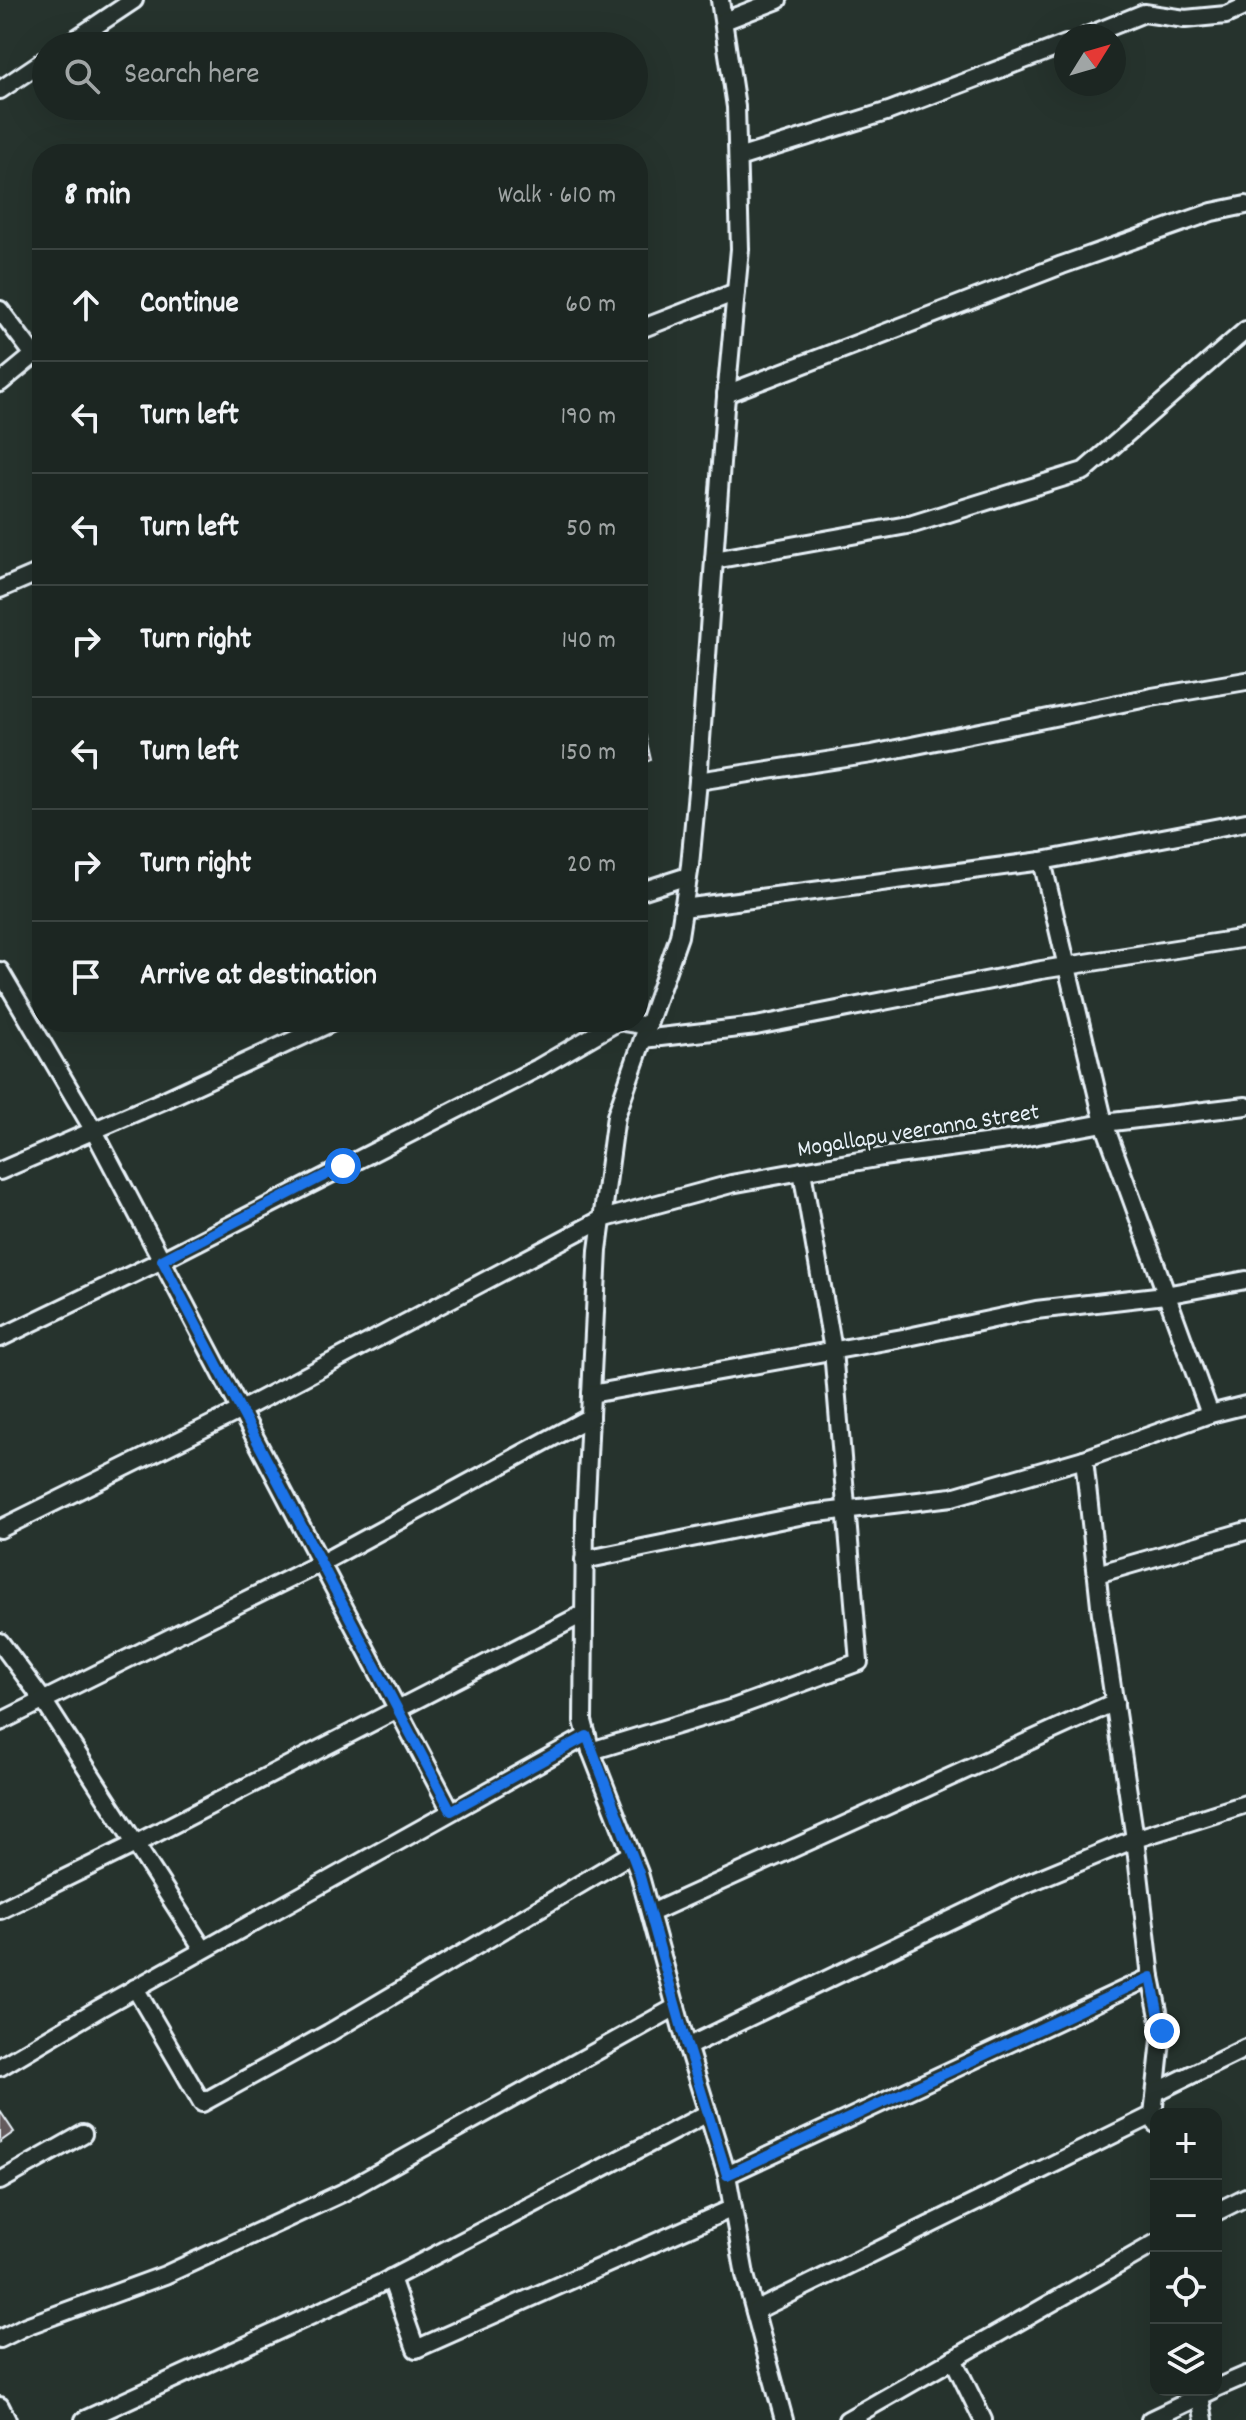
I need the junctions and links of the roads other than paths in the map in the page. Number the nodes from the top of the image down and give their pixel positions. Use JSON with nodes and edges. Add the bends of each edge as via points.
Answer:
{"nodes":[{"id":1,"x":134,"y":0,"type":"edge"},
{"id":2,"x":720,"y":0,"type":"edge"},
{"id":3,"x":778,"y":0,"type":"edge"},
{"id":4,"x":1246,"y":6,"type":"edge"},
{"id":5,"x":1159,"y":8,"type":"edge"},
{"id":6,"x":724,"y":21,"type":"junction"},
{"id":7,"x":1117,"y":24,"type":"edge"},
{"id":8,"x":86,"y":32,"type":"edge"},
{"id":9,"x":1054,"y":49,"type":"edge"},
{"id":10,"x":32,"y":68,"type":"edge"},
{"id":11,"x":0,"y":90,"type":"edge"},
{"id":12,"x":738,"y":158,"type":"junction"},
{"id":13,"x":1246,"y":205,"type":"edge"},
{"id":14,"x":736,"y":292,"type":"junction"},
{"id":15,"x":0,"y":310,"type":"edge"},
{"id":16,"x":648,"y":326,"type":"edge"},
{"id":17,"x":1243,"y":336,"type":"edge"},
{"id":18,"x":32,"y":352,"type":"edge"},
{"id":19,"x":32,"y":364,"type":"edge"},
{"id":20,"x":0,"y":383,"type":"edge"},
{"id":21,"x":726,"y":394,"type":"junction"},
{"id":22,"x":714,"y":560,"type":"junction"},
{"id":23,"x":32,"y":575,"type":"edge"},
{"id":24,"x":0,"y":589,"type":"edge"},
{"id":25,"x":1246,"y":681,"type":"edge"},
{"id":26,"x":698,"y":781,"type":"junction"},
{"id":27,"x":1246,"y":822,"type":"edge"},
{"id":28,"x":1042,"y":861,"type":"junction"},
{"id":29,"x":688,"y":876,"type":"junction"},
{"id":30,"x":648,"y":889,"type":"edge"},
{"id":31,"x":683,"y":908,"type":"junction"},
{"id":32,"x":1246,"y":938,"type":"edge"},
{"id":33,"x":1067,"y":966,"type":"junction"},
{"id":34,"x":0,"y":971,"type":"edge"},
{"id":35,"x":32,"y":1025,"type":"edge"},
{"id":36,"x":648,"y":1027,"type":"edge"},
{"id":37,"x":36,"y":1032,"type":"edge"},
{"id":38,"x":306,"y":1032,"type":"edge"},
{"id":39,"x":600,"y":1032,"type":"edge"},
{"id":40,"x":646,"y":1033,"type":"joint"},
{"id":41,"x":1246,"y":1106,"type":"edge"},
{"id":42,"x":1104,"y":1123,"type":"junction"},
{"id":43,"x":94,"y":1131,"type":"junction"},
{"id":44,"x":0,"y":1171,"type":"edge"},
{"id":45,"x":802,"y":1171,"type":"junction"},
{"id":46,"x":602,"y":1219,"type":"junction"},
{"id":47,"x":162,"y":1260,"type":"junction"},
{"id":48,"x":1246,"y":1280,"type":"edge"},
{"id":49,"x":1165,"y":1295,"type":"junction"},
{"id":50,"x":0,"y":1338,"type":"edge"},
{"id":51,"x":833,"y":1350,"type":"junction"},
{"id":52,"x":591,"y":1394,"type":"junction"},
{"id":53,"x":1246,"y":1405,"type":"edge"},
{"id":54,"x":241,"y":1410,"type":"junction"},
{"id":55,"x":1210,"y":1414,"type":"junction"},
{"id":56,"x":590,"y":1417,"type":"junction"},
{"id":57,"x":1084,"y":1459,"type":"junction"},
{"id":58,"x":846,"y":1509,"type":"junction"},
{"id":59,"x":0,"y":1529,"type":"edge"},
{"id":60,"x":1246,"y":1531,"type":"edge"},
{"id":61,"x":584,"y":1560,"type":"junction"},
{"id":62,"x":321,"y":1563,"type":"junction"},
{"id":63,"x":1097,"y":1574,"type":"junction"},
{"id":64,"x":583,"y":1614,"type":"junction"},
{"id":65,"x":0,"y":1642,"type":"edge"},
{"id":66,"x":43,"y":1700,"type":"junction"},
{"id":67,"x":1115,"y":1702,"type":"junction"},
{"id":68,"x":398,"y":1709,"type":"junction"},
{"id":69,"x":0,"y":1722,"type":"edge"},
{"id":70,"x":589,"y":1744,"type":"junction"},
{"id":71,"x":1246,"y":1804,"type":"edge"},
{"id":72,"x":451,"y":1811,"type":"junction"},
{"id":73,"x":1135,"y":1839,"type":"junction"},
{"id":74,"x":135,"y":1844,"type":"junction"},
{"id":75,"x":631,"y":1854,"type":"junction"},
{"id":76,"x":0,"y":1910,"type":"edge"},
{"id":77,"x":651,"y":1913,"type":"junction"},
{"id":78,"x":203,"y":1949,"type":"junction"},
{"id":79,"x":1151,"y":1977,"type":"junction"},
{"id":80,"x":135,"y":1988,"type":"junction"},
{"id":81,"x":676,"y":2007,"type":"junction"},
{"id":82,"x":687,"y":2047,"type":"junction"},
{"id":83,"x":1246,"y":2048,"type":"edge"},
{"id":84,"x":0,"y":2067,"type":"edge"},
{"id":85,"x":1156,"y":2092,"type":"junction"},
{"id":86,"x":1155,"y":2108,"type":"edge"},
{"id":87,"x":708,"y":2113,"type":"junction"},
{"id":88,"x":1150,"y":2121,"type":"edge"},
{"id":89,"x":83,"y":2134,"type":"dead end"},
{"id":90,"x":727,"y":2175,"type":"junction"},
{"id":91,"x":0,"y":2181,"type":"edge"},
{"id":92,"x":1246,"y":2197,"type":"edge"},
{"id":93,"x":733,"y":2208,"type":"junction"},
{"id":94,"x":1222,"y":2209,"type":"edge"},
{"id":95,"x":1150,"y":2246,"type":"edge"},
{"id":96,"x":391,"y":2278,"type":"junction"},
{"id":97,"x":755,"y":2311,"type":"junction"},
{"id":98,"x":0,"y":2339,"type":"edge"},
{"id":99,"x":953,"y":2359,"type":"junction"},
{"id":100,"x":1246,"y":2375,"type":"edge"},
{"id":101,"x":1222,"y":2386,"type":"edge"},
{"id":102,"x":1200,"y":2396,"type":"edge"},
{"id":103,"x":1209,"y":2396,"type":"edge"},
{"id":104,"x":0,"y":2406,"type":"edge"},
{"id":105,"x":7,"y":2420,"type":"edge"},
{"id":106,"x":86,"y":2420,"type":"edge"},
{"id":107,"x":784,"y":2420,"type":"edge"},
{"id":108,"x":847,"y":2420,"type":"edge"},
{"id":109,"x":983,"y":2420,"type":"edge"},
{"id":110,"x":1150,"y":2420,"type":"edge"},
{"id":111,"x":1204,"y":2420,"type":"edge"}],
"edges":[{"from":1,"to":8,"type":"street"},
{"from":2,"to":6,"type":"street"},
{"from":3,"to":6,"type":"street"},
{"from":4,"to":5,"type":"street","via":[[1226,15],[1185,19]]},
{"from":5,"to":7,"type":"street"},
{"from":6,"to":12,"type":"street"},
{"from":9,"to":12,"type":"street","via":[[889,111]]},
{"from":10,"to":11,"type":"street"},
{"from":12,"to":14,"type":"street"},
{"from":13,"to":21,"type":"street","via":[[1062,265]]},
{"from":14,"to":16,"type":"street"},
{"from":14,"to":21,"type":"street"},
{"from":15,"to":18,"type":"street"},
{"from":17,"to":22,"type":"street","via":[[1084,471],[913,524]]},
{"from":19,"to":20,"type":"street"},
{"from":21,"to":22,"type":"street"},
{"from":22,"to":26,"type":"street"},
{"from":23,"to":24,"type":"street"},
{"from":25,"to":26,"type":"street","via":[[872,754]]},
{"from":26,"to":29,"type":"street"},
{"from":27,"to":28,"type":"street"},
{"from":28,"to":31,"type":"street"},
{"from":28,"to":33,"type":"street"},
{"from":29,"to":30,"type":"street"},
{"from":29,"to":31,"type":"street"},
{"from":31,"to":36,"type":"street","via":[[679,936]]},
{"from":32,"to":33,"type":"street"},
{"from":33,"to":40,"type":"street","via":[[756,1026]]},
{"from":33,"to":42,"type":"street"},
{"from":34,"to":35,"type":"street"},
{"from":37,"to":43,"type":"street"},
{"from":38,"to":43,"type":"street"},
{"from":39,"to":47,"type":"street"},
{"from":40,"to":46,"type":"street","via":[[616,1116]]},
{"from":41,"to":42,"type":"street","name":"Mogallapu veeranna Street"},
{"from":42,"to":45,"type":"street","name":"Mogallapu veeranna Street"},
{"from":42,"to":49,"type":"street"},
{"from":43,"to":44,"type":"street"},
{"from":43,"to":47,"type":"street"},
{"from":45,"to":46,"type":"street","name":"Mogallapu veeranna Street"},
{"from":45,"to":51,"type":"street"},
{"from":46,"to":52,"type":"street"},
{"from":46,"to":54,"type":"street","name":"Mogallapu veeranna Street"},
{"from":47,"to":50,"type":"street"},
{"from":47,"to":54,"type":"street"},
{"from":48,"to":49,"type":"street"},
{"from":49,"to":51,"type":"street","via":[[1036,1310]]},
{"from":49,"to":55,"type":"street"},
{"from":51,"to":52,"type":"street"},
{"from":51,"to":58,"type":"street"},
{"from":52,"to":56,"type":"street"},
{"from":53,"to":55,"type":"street"},
{"from":54,"to":59,"type":"street","name":"Mogallapu veeranna Street"},
{"from":54,"to":62,"type":"street"},
{"from":55,"to":57,"type":"street"},
{"from":56,"to":61,"type":"street"},
{"from":56,"to":62,"type":"street"},
{"from":57,"to":58,"type":"street","via":[[952,1497]]},
{"from":57,"to":63,"type":"street"},
{"from":58,"to":61,"type":"street"},
{"from":58,"to":70,"type":"street","via":[[859,1662],[733,1708]]},
{"from":60,"to":63,"type":"street"},
{"from":61,"to":64,"type":"street"},
{"from":62,"to":66,"type":"street"},
{"from":62,"to":68,"type":"street"},
{"from":63,"to":67,"type":"street"},
{"from":64,"to":68,"type":"street"},
{"from":64,"to":70,"type":"street","via":[[583,1721]]},
{"from":65,"to":66,"type":"street"},
{"from":66,"to":69,"type":"street"},
{"from":66,"to":74,"type":"street"},
{"from":67,"to":73,"type":"street"},
{"from":67,"to":77,"type":"street"},
{"from":68,"to":72,"type":"street"},
{"from":68,"to":74,"type":"street"},
{"from":70,"to":72,"type":"street"},
{"from":70,"to":75,"type":"street"},
{"from":71,"to":73,"type":"street"},
{"from":72,"to":78,"type":"street"},
{"from":73,"to":79,"type":"street"},
{"from":73,"to":82,"type":"street","via":[[1021,1886]]},
{"from":74,"to":76,"type":"street"},
{"from":74,"to":78,"type":"street"},
{"from":75,"to":77,"type":"street"},
{"from":75,"to":80,"type":"street","via":[[202,2103]]},
{"from":77,"to":81,"type":"street"},
{"from":78,"to":80,"type":"street"},
{"from":79,"to":85,"type":"street","via":[[1162,2031]]},
{"from":79,"to":90,"type":"street"},
{"from":80,"to":84,"type":"street"},
{"from":81,"to":82,"type":"street"},
{"from":81,"to":98,"type":"street","via":[[342,2193],[165,2275]]},
{"from":82,"to":87,"type":"street"},
{"from":83,"to":85,"type":"street"},
{"from":85,"to":86,"type":"street"},
{"from":87,"to":90,"type":"street"},
{"from":87,"to":96,"type":"street"},
{"from":88,"to":97,"type":"street"},
{"from":89,"to":91,"type":"street"},
{"from":90,"to":93,"type":"street"},
{"from":92,"to":94,"type":"street"},
{"from":93,"to":96,"type":"street","via":[[416,2349]]},
{"from":93,"to":97,"type":"street"},
{"from":95,"to":99,"type":"street"},
{"from":96,"to":106,"type":"street"},
{"from":97,"to":107,"type":"street"},
{"from":99,"to":108,"type":"street"},
{"from":99,"to":109,"type":"street"},
{"from":100,"to":101,"type":"street"},
{"from":102,"to":110,"type":"street"},
{"from":103,"to":111,"type":"street"},
{"from":104,"to":105,"type":"street"}]}
